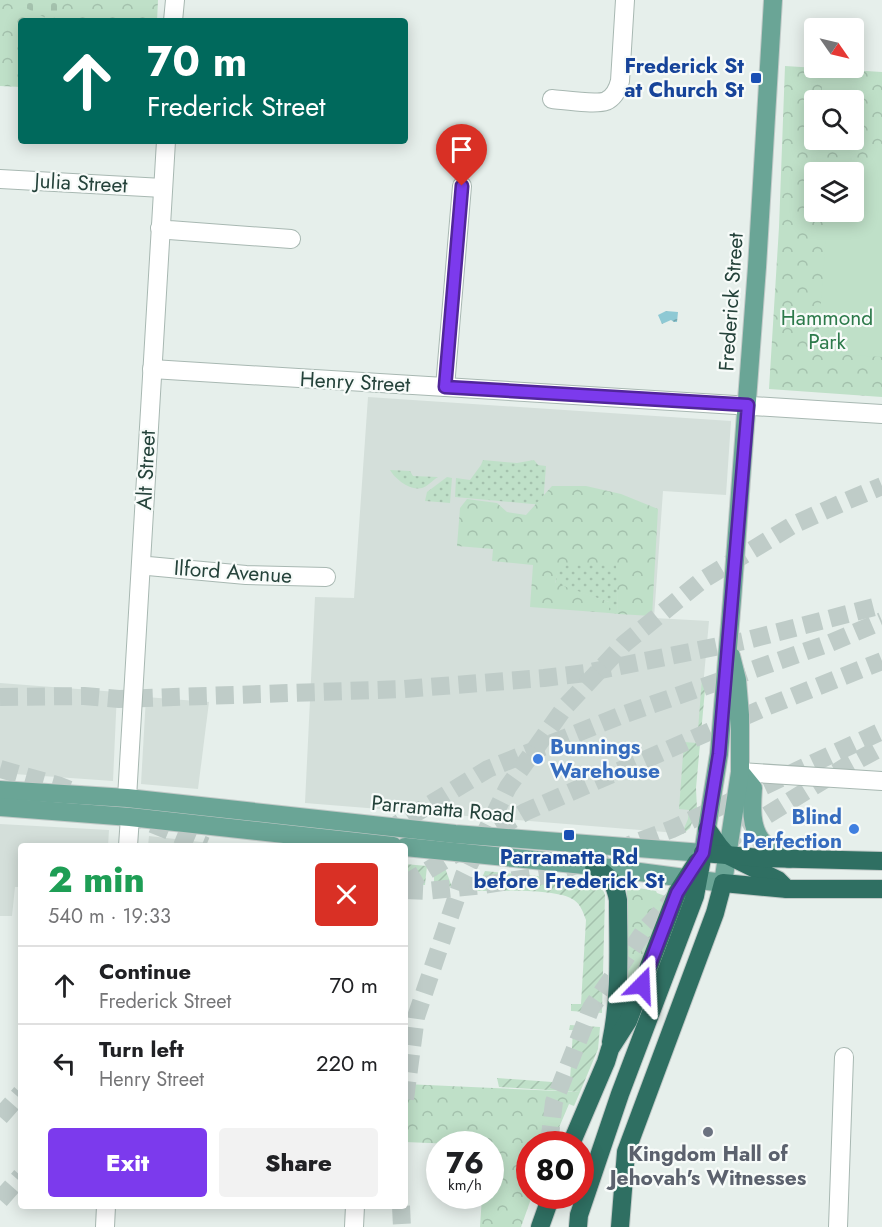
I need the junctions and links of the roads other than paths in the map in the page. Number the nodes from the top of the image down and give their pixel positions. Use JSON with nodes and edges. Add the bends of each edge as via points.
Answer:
{"nodes":[{"id":1,"x":175,"y":0,"type":"edge"},
{"id":2,"x":625,"y":0,"type":"edge"},
{"id":3,"x":773,"y":0,"type":"edge"},
{"id":4,"x":173,"y":18,"type":"edge"},
{"id":5,"x":552,"y":99,"type":"dead end"},
{"id":6,"x":166,"y":144,"type":"edge"},
{"id":7,"x":0,"y":179,"type":"edge"},
{"id":8,"x":462,"y":186,"type":"dead end"},
{"id":9,"x":163,"y":188,"type":"junction"},
{"id":10,"x":160,"y":228,"type":"junction"},
{"id":11,"x":291,"y":239,"type":"dead end"},
{"id":12,"x":152,"y":369,"type":"junction"},
{"id":13,"x":445,"y":387,"type":"junction"},
{"id":14,"x":748,"y":405,"type":"junction"},
{"id":15,"x":882,"y":414,"type":"edge"},
{"id":16,"x":141,"y":564,"type":"junction"},
{"id":17,"x":326,"y":577,"type":"dead end"},
{"id":18,"x":728,"y":643,"type":"junction"},
{"id":19,"x":740,"y":772,"type":"junction"},
{"id":20,"x":882,"y":781,"type":"edge"},
{"id":21,"x":0,"y":789,"type":"edge"},
{"id":22,"x":127,"y":798,"type":"junction"},
{"id":23,"x":0,"y":807,"type":"edge"},
{"id":24,"x":130,"y":817,"type":"junction"},
{"id":25,"x":707,"y":829,"type":"junction"},
{"id":26,"x":128,"y":843,"type":"edge"},
{"id":27,"x":356,"y":843,"type":"edge"},
{"id":28,"x":408,"y":847,"type":"edge"},
{"id":29,"x":703,"y":853,"type":"junction"},
{"id":30,"x":730,"y":859,"type":"junction"},
{"id":31,"x":789,"y":859,"type":"junction"},
{"id":32,"x":882,"y":861,"type":"edge"},
{"id":33,"x":594,"y":866,"type":"junction"},
{"id":34,"x":692,"y":879,"type":"junction"},
{"id":35,"x":723,"y":883,"type":"junction"},
{"id":36,"x":787,"y":889,"type":"junction"},
{"id":37,"x":882,"y":889,"type":"edge"},
{"id":38,"x":610,"y":1049,"type":"junction"},
{"id":39,"x":844,"y":1057,"type":"dead end"},
{"id":40,"x":577,"y":1131,"type":"edge"},
{"id":41,"x":626,"y":1152,"type":"junction"},
{"id":42,"x":106,"y":1209,"type":"edge"},
{"id":43,"x":355,"y":1209,"type":"edge"},
{"id":44,"x":546,"y":1209,"type":"edge"},
{"id":45,"x":577,"y":1223,"type":"edge"},
{"id":46,"x":105,"y":1227,"type":"edge"},
{"id":47,"x":354,"y":1227,"type":"edge"},
{"id":48,"x":540,"y":1227,"type":"edge"},
{"id":49,"x":608,"y":1227,"type":"edge"},
{"id":50,"x":620,"y":1227,"type":"edge"},
{"id":51,"x":838,"y":1227,"type":"edge"}],
"edges":[{"from":1,"to":4,"type":"street"},
{"from":2,"to":5,"type":"street","via":[[620,81],[614,96],[598,102]]},
{"from":3,"to":14,"type":"main road","name":"Frederick Street"},
{"from":6,"to":9,"type":"street","name":"Alt Street"},
{"from":7,"to":9,"type":"street","name":"Julia Street"},
{"from":8,"to":13,"type":"street"},
{"from":9,"to":10,"type":"street","name":"Alt Street"},
{"from":10,"to":11,"type":"street"},
{"from":10,"to":12,"type":"street","name":"Alt Street"},
{"from":12,"to":13,"type":"street","name":"Henry Street"},
{"from":12,"to":16,"type":"street","name":"Alt Street"},
{"from":13,"to":14,"type":"street","name":"Henry Street"},
{"from":14,"to":15,"type":"street","name":"Henry Street"},
{"from":14,"to":18,"type":"main road","name":"Frederick Street"},
{"from":16,"to":17,"type":"street","name":"Ilford Avenue","via":[[246,575]]},
{"from":16,"to":22,"type":"street","name":"Alt Street"},
{"from":18,"to":19,"type":"main road","name":"Frederick Street","via":[[738,680]]},
{"from":18,"to":25,"type":"main road","name":"Frederick Street","via":[[719,754]]},
{"from":19,"to":20,"type":"street"},
{"from":19,"to":30,"type":"main road","name":"Frederick Street"},
{"from":19,"to":31,"type":"main road","via":[[753,788],[752,810],[758,836]]},
{"from":21,"to":22,"type":"main road","name":"Parramatta Road"},
{"from":22,"to":29,"type":"main road","name":"Parramatta Road","via":[[455,834]]},
{"from":23,"to":24,"type":"main road","name":"Parramatta Road"},
{"from":24,"to":26,"type":"street"},
{"from":24,"to":27,"type":"main road","name":"Parramatta Road"},
{"from":25,"to":29,"type":"main road","name":"Frederick Street"},
{"from":25,"to":30,"type":"highway"},
{"from":28,"to":33,"type":"main road","name":"Parramatta Road"},
{"from":29,"to":30,"type":"highway","name":"Parramatta Road"},
{"from":29,"to":34,"type":"highway"},
{"from":30,"to":31,"type":"highway","name":"Parramatta Road"},
{"from":30,"to":34,"type":"highway"},
{"from":30,"to":35,"type":"main road","name":"Frederick Street"},
{"from":30,"to":36,"type":"highway","via":[[778,880]]},
{"from":31,"to":32,"type":"highway","name":"Parramatta Road"},
{"from":33,"to":34,"type":"main road","name":"Parramatta Road"},
{"from":33,"to":38,"type":"highway","via":[[616,887],[618,900],[618,996]]},
{"from":34,"to":35,"type":"main road","name":"Parramatta Road"},
{"from":34,"to":38,"type":"highway","via":[[677,893],[628,1021]]},
{"from":34,"to":45,"type":"highway","via":[[695,896],[620,1094]]},
{"from":35,"to":36,"type":"highway","name":"Parramatta Road"},
{"from":35,"to":41,"type":"highway"},
{"from":36,"to":37,"type":"highway","name":"Parramatta Road"},
{"from":38,"to":40,"type":"highway"},
{"from":39,"to":51,"type":"street"},
{"from":41,"to":49,"type":"highway"},
{"from":41,"to":50,"type":"highway"},
{"from":42,"to":46,"type":"street"},
{"from":43,"to":47,"type":"street"},
{"from":44,"to":48,"type":"highway"}]}
